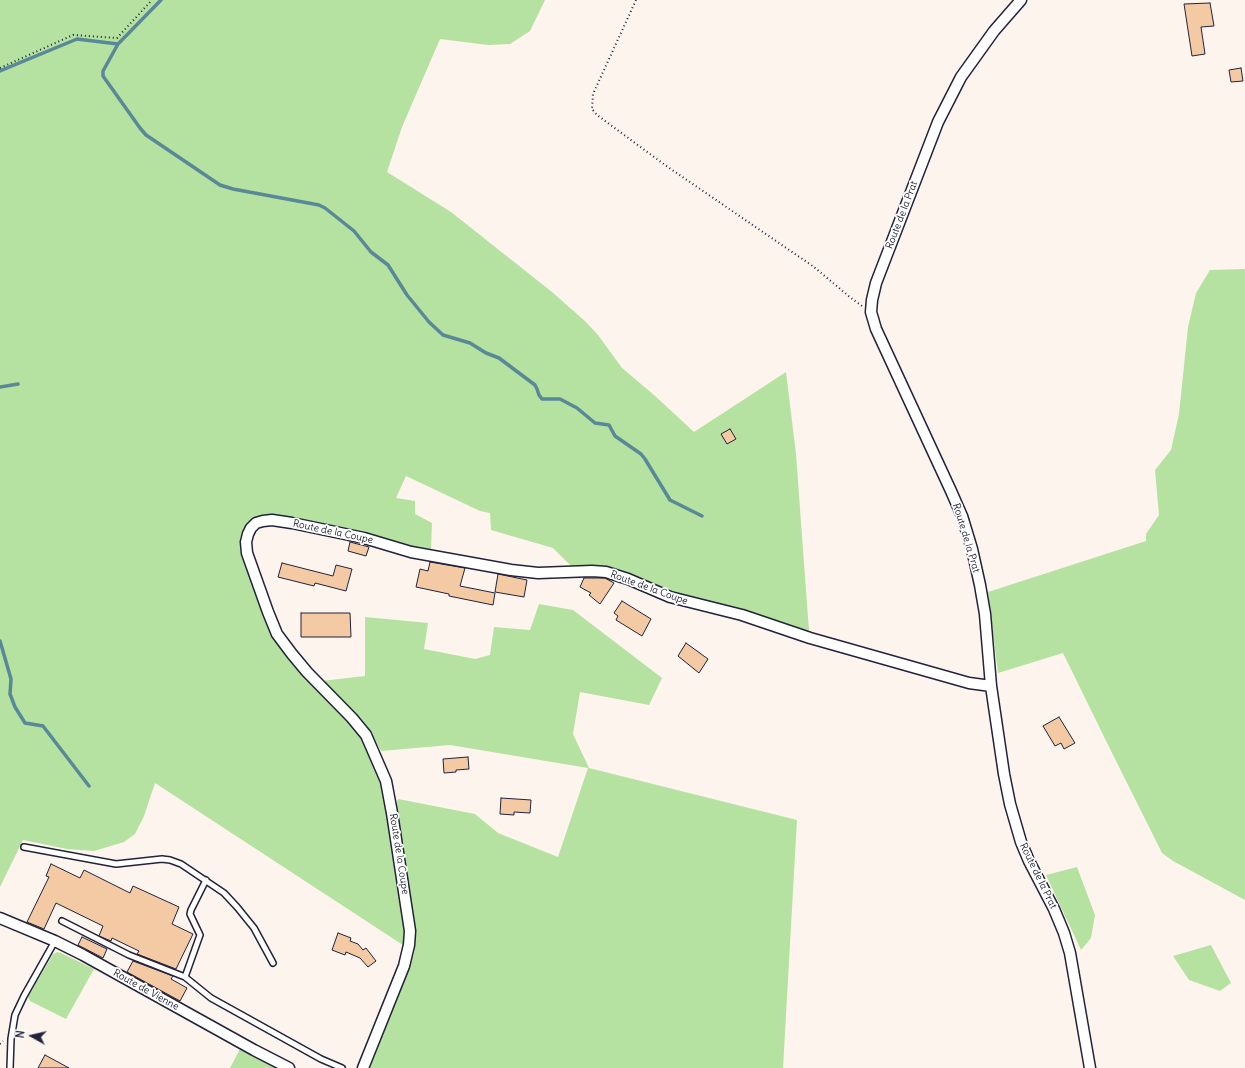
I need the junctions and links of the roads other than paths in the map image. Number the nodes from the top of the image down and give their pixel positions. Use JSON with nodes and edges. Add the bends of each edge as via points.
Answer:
{"nodes":[{"id":1,"x":1021,"y":0,"type":"edge"},
{"id":2,"x":991,"y":686,"type":"junction"},
{"id":3,"x":24,"y":847,"type":"dead end"},
{"id":4,"x":206,"y":880,"type":"junction"},
{"id":5,"x":0,"y":918,"type":"edge"},
{"id":6,"x":62,"y":921,"type":"dead end"},
{"id":7,"x":55,"y":941,"type":"junction"},
{"id":8,"x":273,"y":963,"type":"dead end"},
{"id":9,"x":184,"y":977,"type":"junction"},
{"id":10,"x":10,"y":1068,"type":"edge"},
{"id":11,"x":289,"y":1068,"type":"edge"},
{"id":12,"x":342,"y":1068,"type":"edge"},
{"id":13,"x":363,"y":1068,"type":"edge"},
{"id":14,"x":1090,"y":1068,"type":"edge"}],
"edges":[{"from":1,"to":2,"type":"street","name":"Route de la Prat","via":[[994,31],[961,77],[938,122],[876,283],[872,300],[876,329],[962,516],[980,584]]},
{"from":2,"to":13,"type":"street","name":"Route de la Coupe","via":[[969,683],[676,599],[606,572],[538,573],[511,570],[411,552],[364,538],[292,523],[272,520],[256,523],[248,534],[247,553],[277,634],[297,660],[366,735],[386,781],[390,800],[410,931],[409,945],[404,966]]},
{"from":2,"to":14,"type":"street","name":"Route de la Prat","via":[[1010,804],[1021,842],[1064,933],[1070,953]]},
{"from":3,"to":4,"type":"lane","via":[[116,864],[170,860]]},
{"from":4,"to":8,"type":"lane","via":[[224,892],[254,928]]},
{"from":4,"to":9,"type":"lane","via":[[190,914],[200,935]]},
{"from":5,"to":7,"type":"street","name":"Route de Vienne"},
{"from":6,"to":9,"type":"lane","via":[[129,955]]},
{"from":7,"to":10,"type":"lane","via":[[15,1015]]},
{"from":7,"to":11,"type":"street","name":"Route de Vienne"},
{"from":9,"to":12,"type":"lane","via":[[211,998]]}]}
